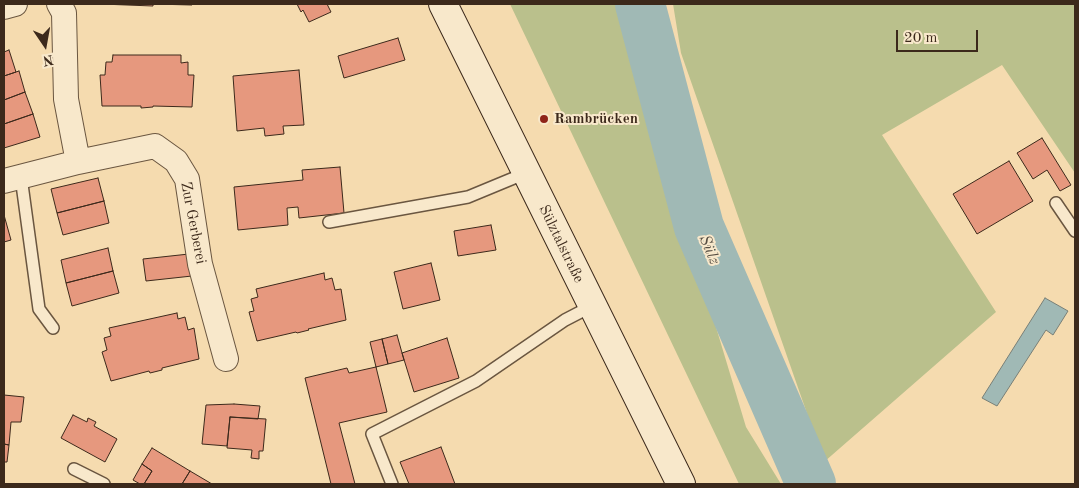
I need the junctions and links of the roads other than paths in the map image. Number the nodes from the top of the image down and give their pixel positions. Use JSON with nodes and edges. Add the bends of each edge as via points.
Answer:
{"nodes":[{"id":1,"x":15,"y":4,"type":"edge"},
{"id":2,"x":59,"y":4,"type":"edge"},
{"id":3,"x":443,"y":4,"type":"edge"},
{"id":4,"x":4,"y":7,"type":"edge"},
{"id":5,"x":78,"y":162,"type":"junction"},
{"id":6,"x":526,"y":173,"type":"junction"},
{"id":7,"x":12,"y":179,"type":"edge"},
{"id":8,"x":1056,"y":203,"type":"dead end"},
{"id":9,"x":329,"y":222,"type":"dead end"},
{"id":10,"x":1075,"y":231,"type":"edge"},
{"id":11,"x":592,"y":306,"type":"junction"},
{"id":12,"x":53,"y":328,"type":"dead end"},
{"id":13,"x":226,"y":359,"type":"dead end"},
{"id":14,"x":74,"y":469,"type":"dead end"},
{"id":15,"x":104,"y":484,"type":"edge"},
{"id":16,"x":392,"y":484,"type":"edge"},
{"id":17,"x":681,"y":484,"type":"edge"}],
"edges":[{"from":1,"to":4,"type":"street"},
{"from":2,"to":5,"type":"street","via":[[64,13],[66,99]]},
{"from":3,"to":6,"type":"main road","name":"Sülztalstraße"},
{"from":5,"to":7,"type":"street","name":"Zur Gerberei"},
{"from":5,"to":13,"type":"street","name":"Zur Gerberei","via":[[155,146],[176,161],[186,179],[200,264]]},
{"from":6,"to":9,"type":"lane","via":[[468,197]]},
{"from":6,"to":11,"type":"main road","name":"Sülztalstraße"},
{"from":7,"to":12,"type":"lane","name":"Zur Gerberei","via":[[39,309]]},
{"from":8,"to":10,"type":"lane"},
{"from":11,"to":16,"type":"lane","via":[[565,320],[476,381],[372,434]]},
{"from":11,"to":17,"type":"main road","name":"Sülztalstraße"},
{"from":14,"to":15,"type":"lane"}]}
